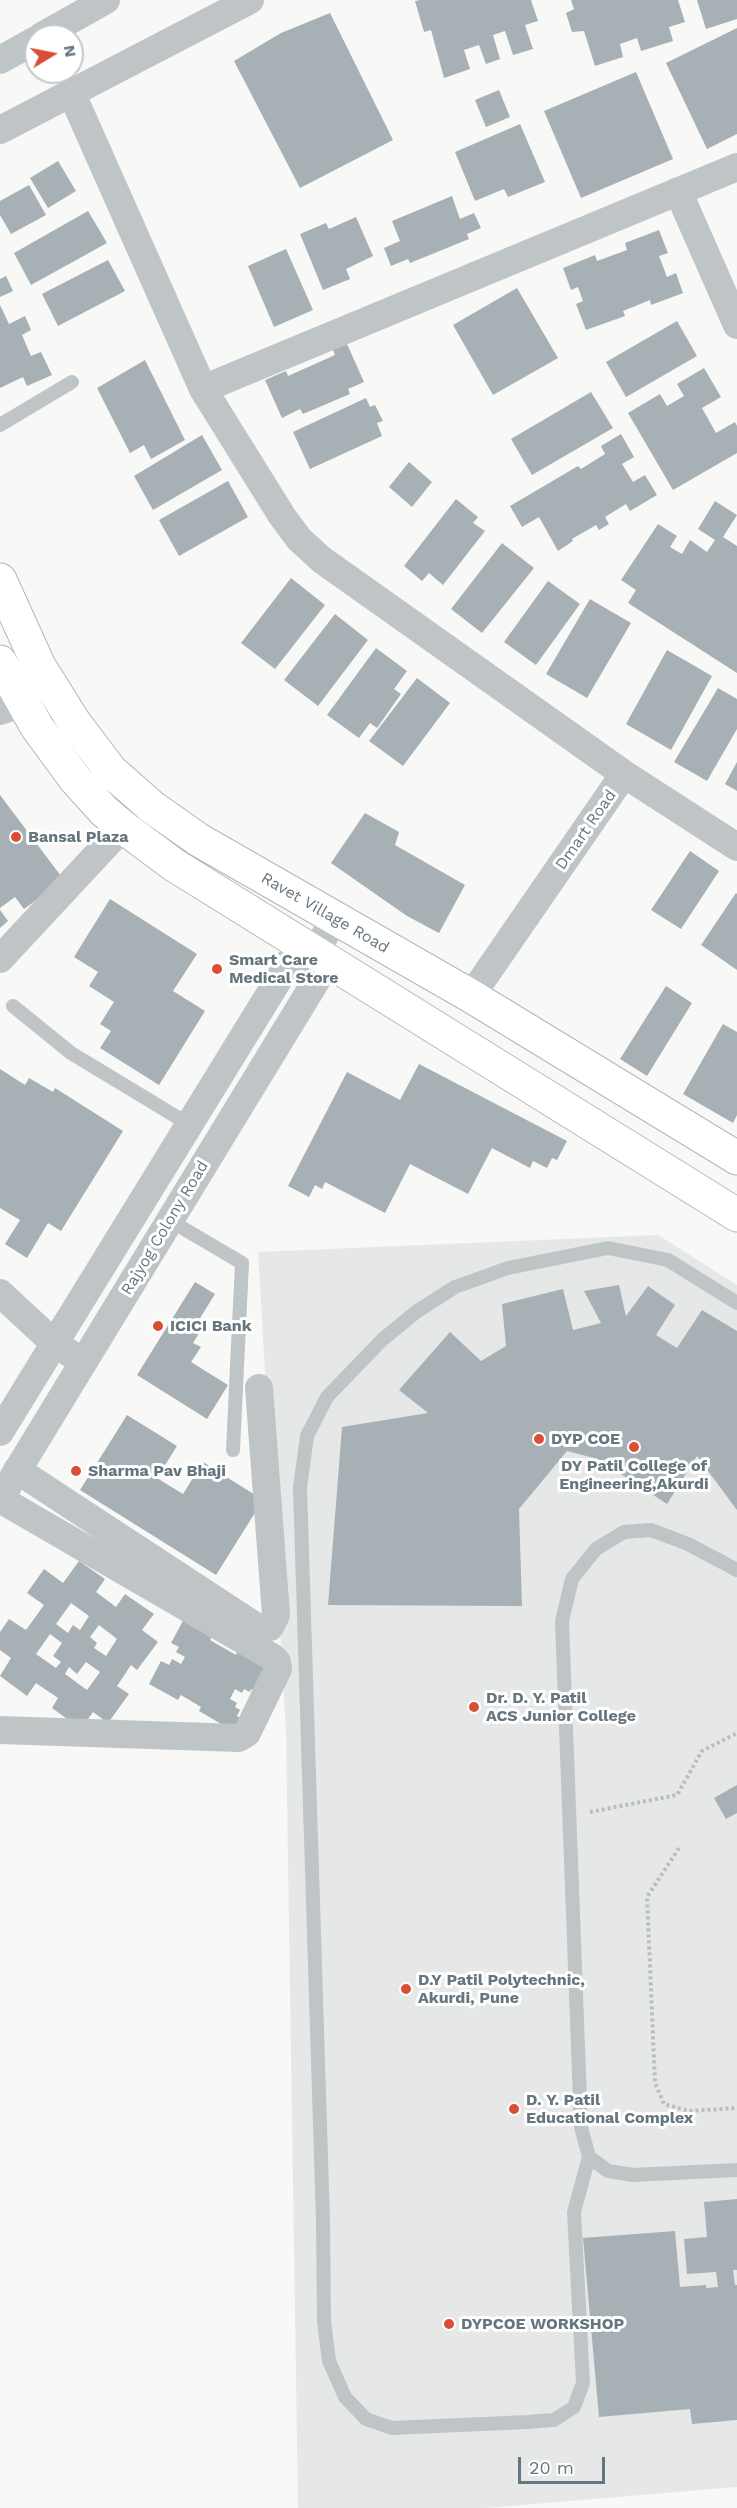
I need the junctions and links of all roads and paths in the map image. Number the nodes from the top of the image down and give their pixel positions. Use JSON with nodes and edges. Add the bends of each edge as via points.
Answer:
{"nodes":[{"id":1,"x":106,"y":0,"type":"edge"},
{"id":2,"x":250,"y":0,"type":"edge"},
{"id":3,"x":63,"y":24,"type":"edge"},
{"id":4,"x":24,"y":46,"type":"edge"},
{"id":5,"x":0,"y":60,"type":"edge"},
{"id":6,"x":71,"y":92,"type":"junction"},
{"id":7,"x":0,"y":130,"type":"edge"},
{"id":8,"x":737,"y":167,"type":"edge"},
{"id":9,"x":678,"y":191,"type":"junction"},
{"id":10,"x":737,"y":325,"type":"edge"},
{"id":11,"x":72,"y":382,"type":"dead end"},
{"id":12,"x":203,"y":390,"type":"junction"},
{"id":13,"x":0,"y":425,"type":"edge"},
{"id":14,"x":0,"y":580,"type":"edge"},
{"id":15,"x":7,"y":689,"type":"edge"},
{"id":16,"x":624,"y":774,"type":"junction"},
{"id":17,"x":123,"y":827,"type":"junction"},
{"id":18,"x":737,"y":847,"type":"edge"},
{"id":19,"x":335,"y":920,"type":"junction"},
{"id":20,"x":314,"y":952,"type":"junction"},
{"id":21,"x":0,"y":959,"type":"edge"},
{"id":22,"x":471,"y":996,"type":"junction"},
{"id":23,"x":13,"y":1006,"type":"dead end"},
{"id":24,"x":190,"y":1125,"type":"junction"},
{"id":25,"x":737,"y":1158,"type":"edge"},
{"id":26,"x":737,"y":1215,"type":"edge"},
{"id":27,"x":169,"y":1220,"type":"junction"},
{"id":28,"x":0,"y":1293,"type":"edge"},
{"id":29,"x":737,"y":1303,"type":"edge"},
{"id":30,"x":54,"y":1344,"type":"junction"},
{"id":31,"x":83,"y":1362,"type":"junction"},
{"id":32,"x":259,"y":1388,"type":"dead end"},
{"id":33,"x":0,"y":1432,"type":"edge"},
{"id":34,"x":233,"y":1450,"type":"dead end"},
{"id":35,"x":17,"y":1470,"type":"junction"},
{"id":36,"x":0,"y":1499,"type":"edge"},
{"id":37,"x":737,"y":1570,"type":"edge"},
{"id":38,"x":0,"y":1730,"type":"edge"},
{"id":39,"x":737,"y":1733,"type":"edge"},
{"id":40,"x":570,"y":1816,"type":"junction"},
{"id":41,"x":679,"y":1848,"type":"dead end"},
{"id":42,"x":737,"y":2108,"type":"edge"},
{"id":43,"x":589,"y":2157,"type":"junction"},
{"id":44,"x":737,"y":2170,"type":"edge"}],
"edges":[{"from":1,"to":3,"type":"street"},
{"from":2,"to":6,"type":"street"},
{"from":4,"to":5,"type":"street"},
{"from":6,"to":7,"type":"street"},
{"from":6,"to":12,"type":"street"},
{"from":8,"to":9,"type":"street"},
{"from":9,"to":10,"type":"street"},
{"from":9,"to":12,"type":"street"},
{"from":11,"to":13,"type":"lane"},
{"from":12,"to":16,"type":"street","via":[[282,516],[322,560]]},
{"from":14,"to":19,"type":"main road","name":"Ravet Village Road","via":[[39,666],[111,771],[152,807],[199,840]]},
{"from":15,"to":17,"type":"main road","via":[[75,780]]},
{"from":16,"to":18,"type":"street","name":"Dmart Road"},
{"from":16,"to":22,"type":"street","name":"Dmart Road"},
{"from":17,"to":20,"type":"main road","via":[[174,865]]},
{"from":17,"to":21,"type":"street"},
{"from":19,"to":20,"type":"street"},
{"from":19,"to":22,"type":"main road","name":"Ravet Village Road"},
{"from":20,"to":24,"type":"street","name":"Rajyog Colony Road","via":[[290,961]]},
{"from":20,"to":26,"type":"main road"},
{"from":20,"to":27,"type":"street","name":"Rajyog Colony Road","via":[[316,981]]},
{"from":22,"to":25,"type":"main road","name":"Ravet Village Road"},
{"from":23,"to":24,"type":"lane","via":[[71,1053]]},
{"from":24,"to":30,"type":"street","name":"Rajyog Colony Road"},
{"from":27,"to":31,"type":"street","name":"Rajyog Colony Road"},
{"from":27,"to":34,"type":"lane","via":[[242,1263]]},
{"from":28,"to":30,"type":"street"},
{"from":29,"to":43,"type":"lane","via":[[668,1260],[608,1248],[508,1268],[455,1287],[382,1340],[327,1397],[307,1436],[300,1488],[324,2321],[329,2361],[345,2397],[366,2419],[392,2428],[528,2422],[554,2420],[574,2407],[584,2383],[574,2212]]},
{"from":30,"to":31,"type":"street"},
{"from":30,"to":33,"type":"street","name":"Rajyog Colony Road"},
{"from":31,"to":35,"type":"street","name":"Rajyog Colony Road"},
{"from":32,"to":35,"type":"street","via":[[276,1615],[270,1627],[258,1628]]},
{"from":35,"to":36,"type":"street","name":"Rajyog Colony Road"},
{"from":36,"to":38,"type":"street","via":[[272,1657],[278,1670],[247,1733],[239,1738]]},
{"from":37,"to":40,"type":"lane","via":[[651,1530],[624,1532],[596,1550],[572,1579],[562,1621]]},
{"from":39,"to":40,"type":"path","via":[[702,1751],[677,1795]]},
{"from":40,"to":43,"type":"lane","via":[[581,2127]]},
{"from":41,"to":42,"type":"path","via":[[647,1897],[656,2083],[664,2104],[689,2111]]},
{"from":43,"to":44,"type":"lane","via":[[608,2170],[633,2175]]}]}
